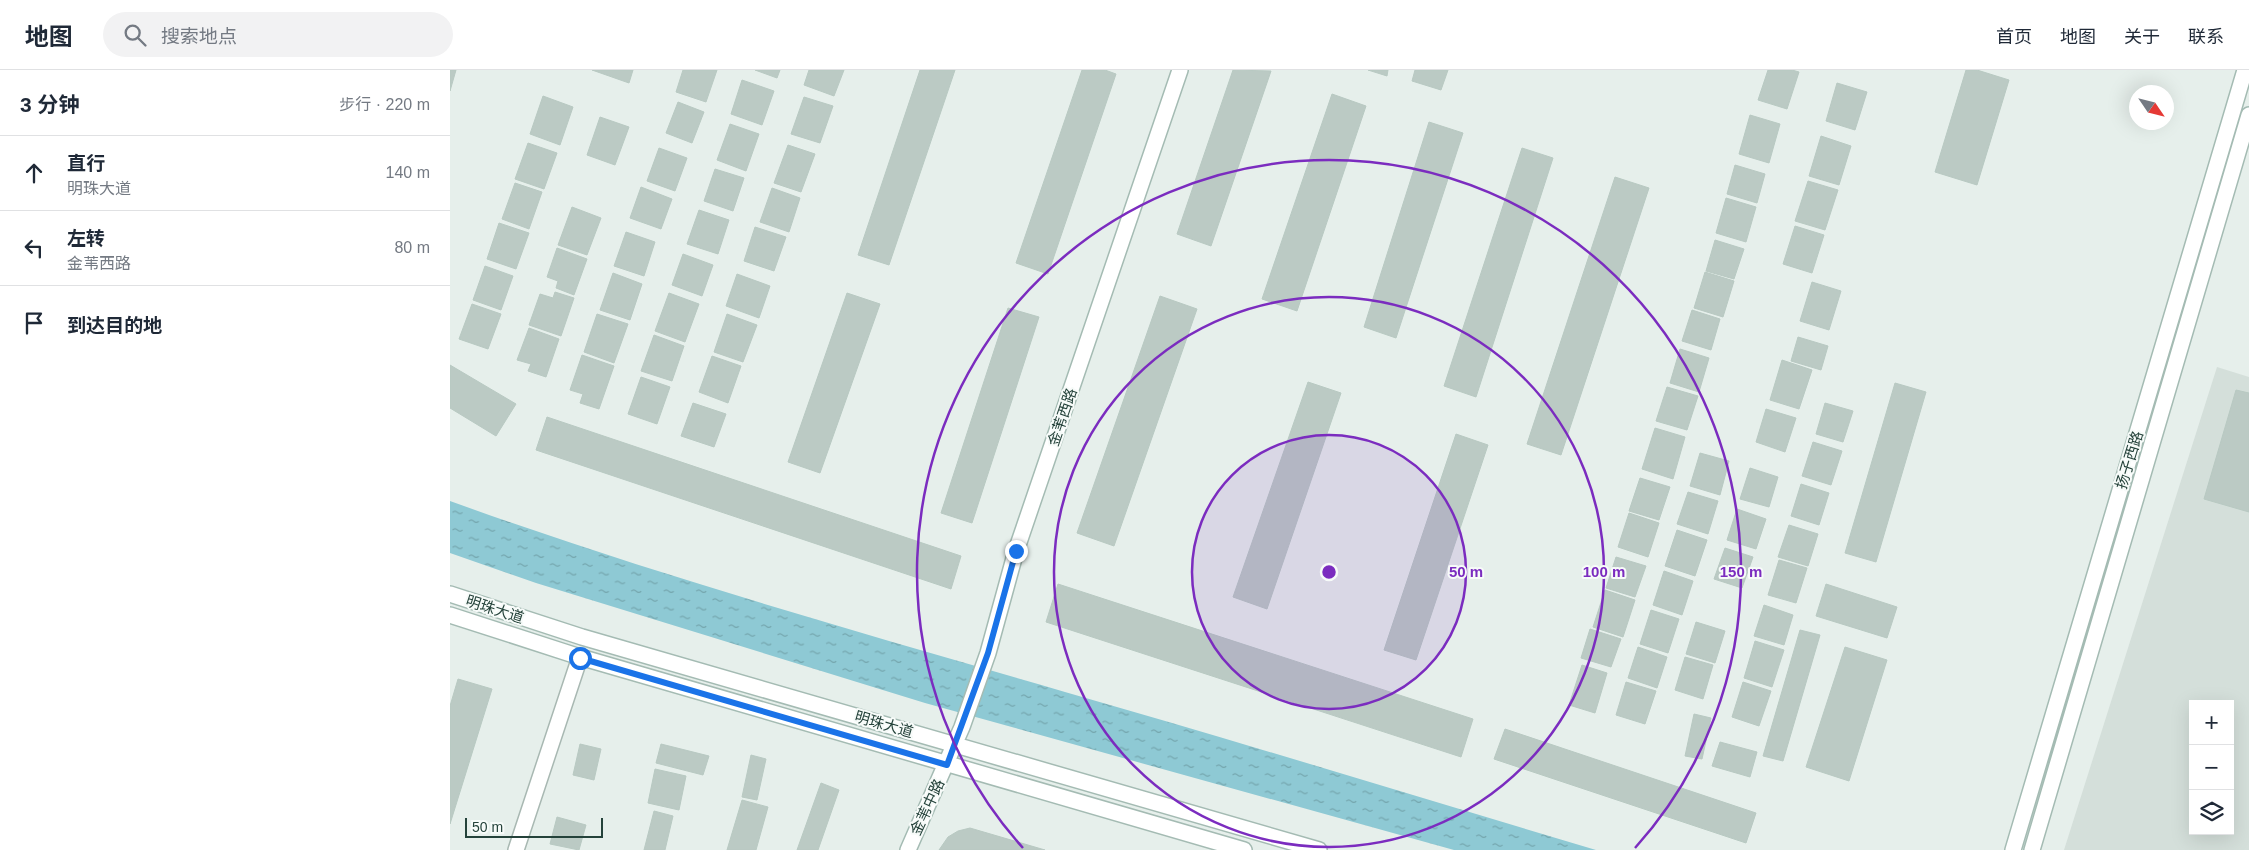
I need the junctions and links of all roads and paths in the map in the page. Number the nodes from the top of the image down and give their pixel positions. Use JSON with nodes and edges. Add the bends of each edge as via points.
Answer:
{"nodes":[{"id":1,"x":1180,"y":70,"type":"edge"},
{"id":2,"x":2245,"y":70,"type":"edge"},
{"id":3,"x":2249,"y":115,"type":"edge"},
{"id":4,"x":450,"y":594,"type":"edge"},
{"id":5,"x":450,"y":615,"type":"edge"},
{"id":6,"x":580,"y":658,"type":"junction"},
{"id":7,"x":955,"y":745,"type":"junction"},
{"id":8,"x":947,"y":765,"type":"junction"},
{"id":9,"x":516,"y":850,"type":"edge"},
{"id":10,"x":908,"y":850,"type":"edge"},
{"id":11,"x":1244,"y":850,"type":"edge"},
{"id":12,"x":1319,"y":850,"type":"edge"},
{"id":13,"x":2013,"y":850,"type":"edge"},
{"id":14,"x":2032,"y":850,"type":"edge"}],
"edges":[{"from":1,"to":7,"type":"main road","name":"金苇西路","via":[[1016,551],[988,653]]},
{"from":2,"to":13,"type":"main road","name":"扬子西路"},
{"from":3,"to":14,"type":"main road","name":"扬子西路"},
{"from":4,"to":7,"type":"main road","name":"明珠大道","via":[[582,637]]},
{"from":5,"to":6,"type":"main road","name":"明珠大道"},
{"from":6,"to":8,"type":"main road","name":"明珠大道"},
{"from":6,"to":9,"type":"main road"},
{"from":7,"to":8,"type":"main road","name":"金苇西路"},
{"from":7,"to":12,"type":"main road","name":"明珠大道"},
{"from":8,"to":10,"type":"main road","name":"金苇中路"},
{"from":8,"to":11,"type":"main road","name":"明珠大道"}]}
